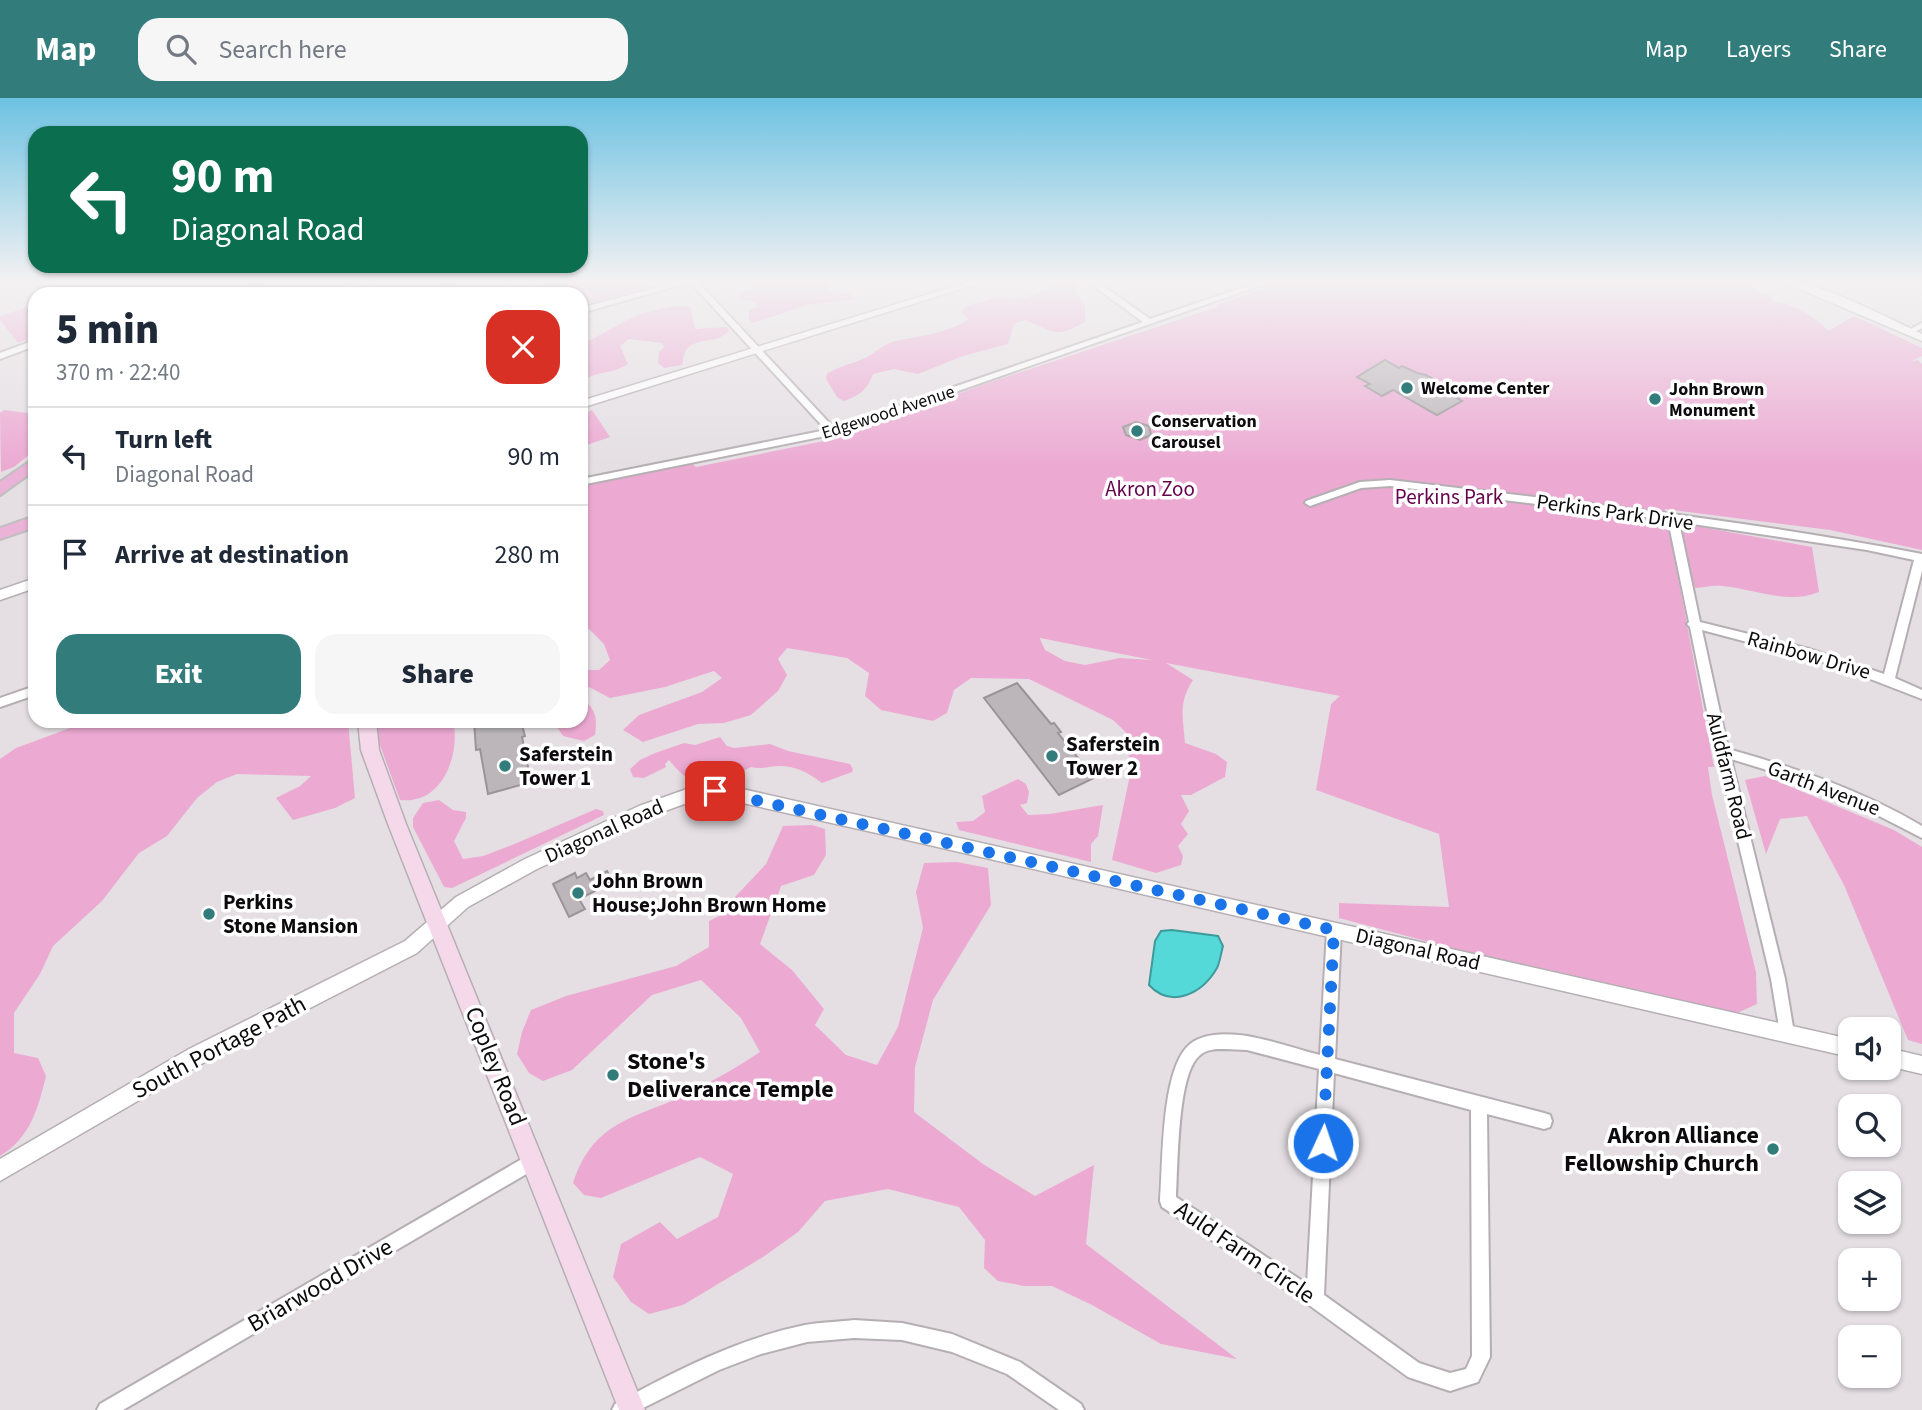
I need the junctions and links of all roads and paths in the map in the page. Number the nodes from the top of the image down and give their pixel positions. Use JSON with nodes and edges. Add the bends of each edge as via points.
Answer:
{"nodes":[{"id":1,"x":752,"y":343,"type":"edge"},
{"id":2,"x":780,"y":343,"type":"edge"},
{"id":3,"x":1088,"y":343,"type":"edge"},
{"id":4,"x":28,"y":346,"type":"edge"},
{"id":5,"x":758,"y":350,"type":"junction"},
{"id":6,"x":0,"y":356,"type":"edge"},
{"id":7,"x":588,"y":403,"type":"edge"},
{"id":8,"x":832,"y":432,"type":"junction"},
{"id":9,"x":28,"y":468,"type":"edge"},
{"id":10,"x":588,"y":481,"type":"edge"},
{"id":11,"x":4,"y":484,"type":"edge"},
{"id":12,"x":1310,"y":503,"type":"dead end"},
{"id":13,"x":1673,"y":519,"type":"junction"},
{"id":14,"x":28,"y":524,"type":"edge"},
{"id":15,"x":0,"y":534,"type":"edge"},
{"id":16,"x":1921,"y":558,"type":"edge"},
{"id":17,"x":28,"y":585,"type":"edge"},
{"id":18,"x":0,"y":595,"type":"edge"},
{"id":19,"x":1693,"y":624,"type":"junction"},
{"id":20,"x":1889,"y":679,"type":"junction"},
{"id":21,"x":28,"y":693,"type":"edge"},
{"id":22,"x":1922,"y":695,"type":"edge"},
{"id":23,"x":0,"y":703,"type":"edge"},
{"id":24,"x":368,"y":728,"type":"edge"},
{"id":25,"x":1723,"y":752,"type":"junction"},
{"id":26,"x":1922,"y":833,"type":"edge"},
{"id":27,"x":437,"y":923,"type":"junction"},
{"id":28,"x":1334,"y":930,"type":"junction"},
{"id":29,"x":1787,"y":1033,"type":"junction"},
{"id":30,"x":1838,"y":1045,"type":"edge"},
{"id":31,"x":1901,"y":1060,"type":"edge"},
{"id":32,"x":1327,"y":1065,"type":"junction"},
{"id":33,"x":1922,"y":1065,"type":"edge"},
{"id":34,"x":1479,"y":1104,"type":"junction"},
{"id":35,"x":1544,"y":1121,"type":"dead end"},
{"id":36,"x":534,"y":1160,"type":"junction"},
{"id":37,"x":0,"y":1171,"type":"edge"},
{"id":38,"x":1315,"y":1299,"type":"junction"},
{"id":39,"x":627,"y":1408,"type":"edge"},
{"id":40,"x":106,"y":1410,"type":"edge"},
{"id":41,"x":1075,"y":1410,"type":"edge"}],
"edges":[{"from":1,"to":5,"type":"street"},
{"from":2,"to":5,"type":"street"},
{"from":3,"to":8,"type":"street","name":"Edgewood Avenue"},
{"from":4,"to":6,"type":"street"},
{"from":5,"to":7,"type":"street"},
{"from":5,"to":8,"type":"street"},
{"from":8,"to":10,"type":"street","name":"Edgewood Avenue"},
{"from":9,"to":11,"type":"main road"},
{"from":12,"to":13,"type":"street","name":"Perkins Park Drive","via":[[1360,485],[1390,483]]},
{"from":13,"to":16,"type":"street","name":"Perkins Park Drive"},
{"from":13,"to":19,"type":"street","name":"Auldfarm Road"},
{"from":14,"to":15,"type":"main road"},
{"from":16,"to":20,"type":"street"},
{"from":17,"to":18,"type":"street"},
{"from":19,"to":20,"type":"street","name":"Rainbow Drive","via":[[1798,649]]},
{"from":19,"to":25,"type":"street","name":"Auldfarm Road"},
{"from":20,"to":22,"type":"street","name":"Rainbow Drive"},
{"from":21,"to":23,"type":"street"},
{"from":24,"to":27,"type":"main road","name":"Copley Road","via":[[370,750]]},
{"from":25,"to":26,"type":"street","name":"Garth Avenue","via":[[1826,783]]},
{"from":25,"to":29,"type":"street","name":"Auldfarm Road"},
{"from":27,"to":28,"type":"street","name":"Diagonal Road","via":[[462,902],[588,836],[690,794],[715,791]]},
{"from":27,"to":36,"type":"main road","name":"Copley Road"},
{"from":27,"to":37,"type":"street","name":"South Portage Path","via":[[411,947],[196,1056]]},
{"from":28,"to":29,"type":"street","name":"Diagonal Road"},
{"from":28,"to":32,"type":"street"},
{"from":29,"to":30,"type":"street","name":"Diagonal Road"},
{"from":31,"to":33,"type":"street"},
{"from":32,"to":34,"type":"street","name":"Auld Farm Circle"},
{"from":32,"to":38,"type":"street"},
{"from":32,"to":38,"type":"street","name":"Auld Farm Circle","via":[[1247,1044],[1213,1042],[1191,1052],[1179,1075],[1168,1201]]},
{"from":34,"to":35,"type":"street","name":"Auld Farm Circle"},
{"from":34,"to":38,"type":"street","name":"Auld Farm Circle","via":[[1481,1357],[1472,1376],[1450,1382],[1414,1371]]},
{"from":36,"to":39,"type":"main road","name":"Copley Road"},
{"from":36,"to":40,"type":"street","name":"Briarwood Drive"},
{"from":39,"to":41,"type":"street","via":[[721,1361],[786,1337],[875,1328],[957,1342],[1027,1374]]}]}
